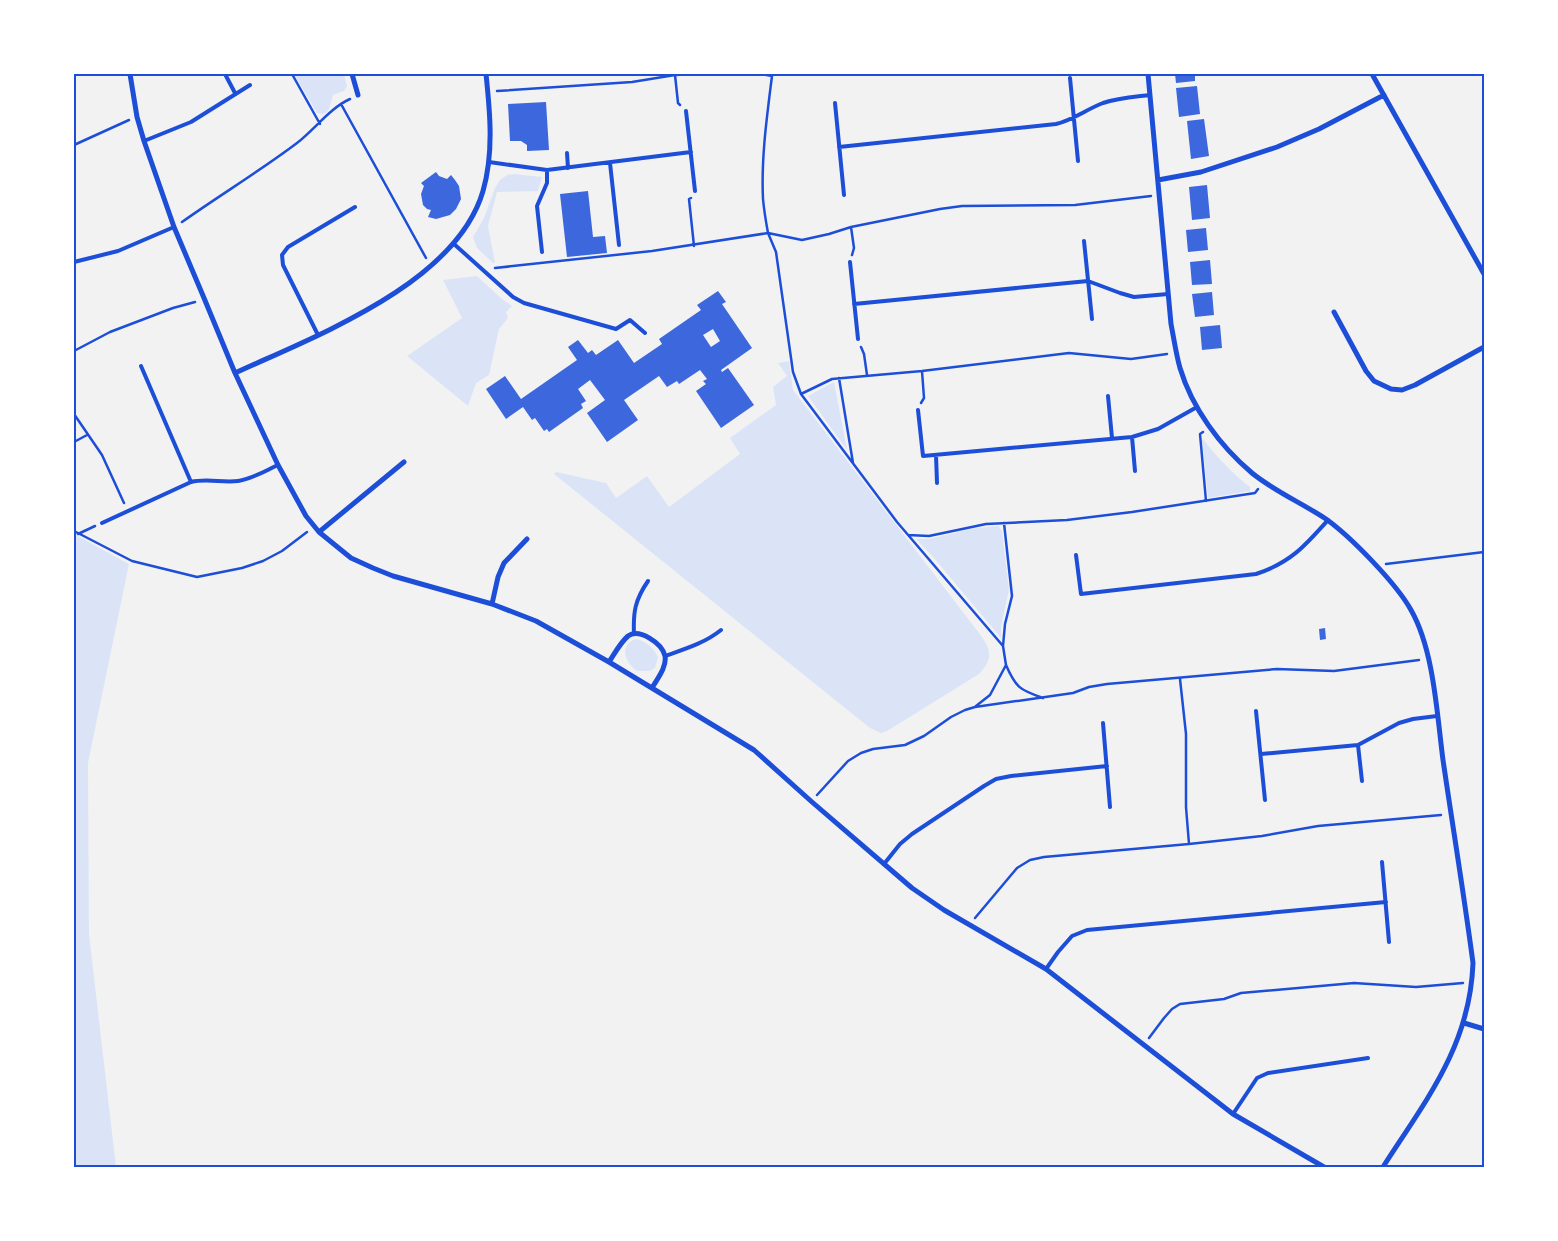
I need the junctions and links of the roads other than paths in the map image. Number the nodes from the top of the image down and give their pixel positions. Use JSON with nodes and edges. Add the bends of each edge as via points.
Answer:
{"nodes":[{"id":1,"x":130,"y":74,"type":"edge"},
{"id":2,"x":224,"y":74,"type":"edge"},
{"id":3,"x":352,"y":74,"type":"edge"},
{"id":4,"x":486,"y":74,"type":"edge"},
{"id":5,"x":1148,"y":74,"type":"edge"},
{"id":6,"x":1372,"y":74,"type":"edge"},
{"id":7,"x":1070,"y":78,"type":"dead end"},
{"id":8,"x":250,"y":85,"type":"dead end"},
{"id":9,"x":235,"y":93,"type":"junction"},
{"id":10,"x":358,"y":95,"type":"road end"},
{"id":11,"x":1150,"y":95,"type":"junction"},
{"id":12,"x":1384,"y":95,"type":"junction"},
{"id":13,"x":835,"y":103,"type":"dead end"},
{"id":14,"x":686,"y":111,"type":"road end"},
{"id":15,"x":1074,"y":118,"type":"junction"},
{"id":16,"x":144,"y":141,"type":"junction"},
{"id":17,"x":840,"y":147,"type":"junction"},
{"id":18,"x":691,"y":152,"type":"junction"},
{"id":19,"x":567,"y":153,"type":"dead end"},
{"id":20,"x":1078,"y":161,"type":"dead end"},
{"id":21,"x":489,"y":162,"type":"junction"},
{"id":22,"x":610,"y":163,"type":"junction"},
{"id":23,"x":568,"y":168,"type":"junction"},
{"id":24,"x":547,"y":170,"type":"junction"},
{"id":25,"x":1158,"y":180,"type":"junction"},
{"id":26,"x":695,"y":191,"type":"road end"},
{"id":27,"x":844,"y":195,"type":"dead end"},
{"id":28,"x":355,"y":207,"type":"dead end"},
{"id":29,"x":174,"y":227,"type":"junction"},
{"id":30,"x":1084,"y":241,"type":"dead end"},
{"id":31,"x":454,"y":244,"type":"junction"},
{"id":32,"x":619,"y":245,"type":"dead end"},
{"id":33,"x":542,"y":252,"type":"dead end"},
{"id":34,"x":74,"y":262,"type":"edge"},
{"id":35,"x":850,"y":262,"type":"road end"},
{"id":36,"x":1484,"y":274,"type":"edge"},
{"id":37,"x":1088,"y":281,"type":"junction"},
{"id":38,"x":1168,"y":294,"type":"junction"},
{"id":39,"x":854,"y":304,"type":"junction"},
{"id":40,"x":1334,"y":312,"type":"dead end"},
{"id":41,"x":1092,"y":319,"type":"dead end"},
{"id":42,"x":645,"y":333,"type":"dead end"},
{"id":43,"x":318,"y":335,"type":"junction"},
{"id":44,"x":858,"y":339,"type":"road end"},
{"id":45,"x":1484,"y":347,"type":"edge"},
{"id":46,"x":141,"y":366,"type":"dead end"},
{"id":47,"x":235,"y":373,"type":"junction"},
{"id":48,"x":1108,"y":396,"type":"dead end"},
{"id":49,"x":1197,"y":407,"type":"junction"},
{"id":50,"x":918,"y":410,"type":"road end"},
{"id":51,"x":1132,"y":437,"type":"junction"},
{"id":52,"x":1112,"y":438,"type":"junction"},
{"id":53,"x":936,"y":455,"type":"junction"},
{"id":54,"x":404,"y":462,"type":"dead end"},
{"id":55,"x":278,"y":465,"type":"junction"},
{"id":56,"x":1136,"y":470,"type":"dead end"},
{"id":57,"x":191,"y":482,"type":"junction"},
{"id":58,"x":937,"y":483,"type":"dead end"},
{"id":59,"x":1328,"y":520,"type":"junction"},
{"id":60,"x":102,"y":523,"type":"road end"},
{"id":61,"x":319,"y":532,"type":"junction"},
{"id":62,"x":527,"y":539,"type":"dead end"},
{"id":63,"x":1076,"y":555,"type":"dead end"},
{"id":64,"x":648,"y":581,"type":"dead end"},
{"id":65,"x":492,"y":604,"type":"junction"},
{"id":66,"x":722,"y":630,"type":"dead end"},
{"id":67,"x":634,"y":634,"type":"junction"},
{"id":68,"x":665,"y":656,"type":"junction"},
{"id":69,"x":610,"y":662,"type":"junction"},
{"id":70,"x":652,"y":688,"type":"junction"},
{"id":71,"x":1256,"y":711,"type":"dead end"},
{"id":72,"x":1437,"y":716,"type":"junction"},
{"id":73,"x":1103,"y":724,"type":"dead end"},
{"id":74,"x":1358,"y":745,"type":"junction"},
{"id":75,"x":1261,"y":754,"type":"junction"},
{"id":76,"x":1107,"y":766,"type":"junction"},
{"id":77,"x":1362,"y":781,"type":"dead end"},
{"id":78,"x":1265,"y":800,"type":"dead end"},
{"id":79,"x":1110,"y":807,"type":"dead end"},
{"id":80,"x":1382,"y":862,"type":"dead end"},
{"id":81,"x":884,"y":864,"type":"junction"},
{"id":82,"x":1386,"y":902,"type":"junction"},
{"id":83,"x":1390,"y":942,"type":"dead end"},
{"id":84,"x":1046,"y":969,"type":"junction"},
{"id":85,"x":1464,"y":1023,"type":"junction"},
{"id":86,"x":1484,"y":1029,"type":"edge"},
{"id":87,"x":1368,"y":1058,"type":"dead end"},
{"id":88,"x":1233,"y":1114,"type":"junction"},
{"id":89,"x":1324,"y":1167,"type":"edge"},
{"id":90,"x":1383,"y":1167,"type":"edge"}],
"edges":[{"from":1,"to":16,"type":"street"},
{"from":2,"to":9,"type":"lane"},
{"from":3,"to":10,"type":"street"},
{"from":4,"to":21,"type":"street"},
{"from":5,"to":11,"type":"street"},
{"from":6,"to":12,"type":"street"},
{"from":7,"to":15,"type":"lane"},
{"from":8,"to":9,"type":"lane"},
{"from":9,"to":16,"type":"lane","via":[[191,122]]},
{"from":11,"to":15,"type":"lane","via":[[1108,102]]},
{"from":11,"to":25,"type":"street"},
{"from":12,"to":25,"type":"street","via":[[1276,147],[1201,172]]},
{"from":12,"to":36,"type":"street"},
{"from":13,"to":17,"type":"lane"},
{"from":14,"to":18,"type":"lane"},
{"from":15,"to":17,"type":"lane","via":[[1056,124]]},
{"from":15,"to":20,"type":"lane"},
{"from":16,"to":29,"type":"street"},
{"from":17,"to":27,"type":"lane"},
{"from":18,"to":22,"type":"lane"},
{"from":18,"to":26,"type":"lane"},
{"from":19,"to":23,"type":"lane"},
{"from":21,"to":24,"type":"lane"},
{"from":21,"to":31,"type":"street","via":[[483,192],[471,219]]},
{"from":22,"to":23,"type":"lane"},
{"from":22,"to":32,"type":"lane"},
{"from":23,"to":24,"type":"lane"},
{"from":24,"to":33,"type":"lane","via":[[547,183],[537,206]]},
{"from":25,"to":38,"type":"street"},
{"from":28,"to":43,"type":"lane","via":[[288,247],[282,255],[283,265]]},
{"from":29,"to":34,"type":"lane","via":[[118,251]]},
{"from":29,"to":47,"type":"street"},
{"from":30,"to":37,"type":"lane"},
{"from":31,"to":42,"type":"lane","via":[[502,289],[524,303],[616,329],[630,320]]},
{"from":31,"to":43,"type":"street","via":[[414,280]]},
{"from":35,"to":39,"type":"lane"},
{"from":37,"to":38,"type":"lane","via":[[1134,296]]},
{"from":37,"to":39,"type":"lane"},
{"from":37,"to":41,"type":"lane"},
{"from":38,"to":49,"type":"street","via":[[1176,352]]},
{"from":39,"to":44,"type":"lane"},
{"from":40,"to":45,"type":"street","via":[[1366,371],[1374,381],[1391,390],[1415,385]]},
{"from":43,"to":47,"type":"street"},
{"from":46,"to":57,"type":"lane"},
{"from":47,"to":55,"type":"street"},
{"from":48,"to":52,"type":"lane"},
{"from":49,"to":51,"type":"lane","via":[[1158,429]]},
{"from":49,"to":59,"type":"street","via":[[1234,456],[1264,482]]},
{"from":50,"to":53,"type":"lane","via":[[923,456]]},
{"from":51,"to":52,"type":"lane"},
{"from":51,"to":56,"type":"lane"},
{"from":52,"to":53,"type":"lane"},
{"from":53,"to":58,"type":"lane"},
{"from":54,"to":61,"type":"street"},
{"from":55,"to":57,"type":"lane","via":[[238,481]]},
{"from":55,"to":61,"type":"street","via":[[296,500]]},
{"from":57,"to":60,"type":"lane"},
{"from":59,"to":63,"type":"lane","via":[[1292,558],[1256,574],[1081,594]]},
{"from":59,"to":72,"type":"street","via":[[1374,565],[1410,608],[1419,625],[1428,659]]},
{"from":61,"to":65,"type":"street","via":[[351,558],[373,568]]},
{"from":62,"to":65,"type":"street","via":[[504,564]]},
{"from":64,"to":67,"type":"lane","via":[[636,601]]},
{"from":65,"to":69,"type":"street","via":[[536,621]]},
{"from":66,"to":68,"type":"lane","via":[[713,637]]},
{"from":67,"to":68,"type":"street","via":[[649,637],[660,646]]},
{"from":67,"to":69,"type":"street","via":[[621,644]]},
{"from":68,"to":70,"type":"street","via":[[662,671]]},
{"from":69,"to":70,"type":"street"},
{"from":70,"to":81,"type":"street","via":[[754,750]]},
{"from":71,"to":75,"type":"lane"},
{"from":72,"to":74,"type":"lane","via":[[1398,723]]},
{"from":72,"to":85,"type":"street","via":[[1473,962],[1473,982]]},
{"from":73,"to":76,"type":"lane"},
{"from":74,"to":75,"type":"lane"},
{"from":74,"to":77,"type":"lane"},
{"from":75,"to":78,"type":"lane"},
{"from":76,"to":79,"type":"lane"},
{"from":76,"to":81,"type":"lane","via":[[996,779],[912,834]]},
{"from":80,"to":82,"type":"lane"},
{"from":81,"to":84,"type":"street","via":[[944,910]]},
{"from":82,"to":83,"type":"lane"},
{"from":82,"to":84,"type":"lane","via":[[1087,930],[1072,936]]},
{"from":84,"to":88,"type":"street"},
{"from":85,"to":86,"type":"street"},
{"from":85,"to":90,"type":"street","via":[[1441,1078]]},
{"from":87,"to":88,"type":"lane","via":[[1268,1073],[1257,1078]]},
{"from":88,"to":89,"type":"street"}]}
